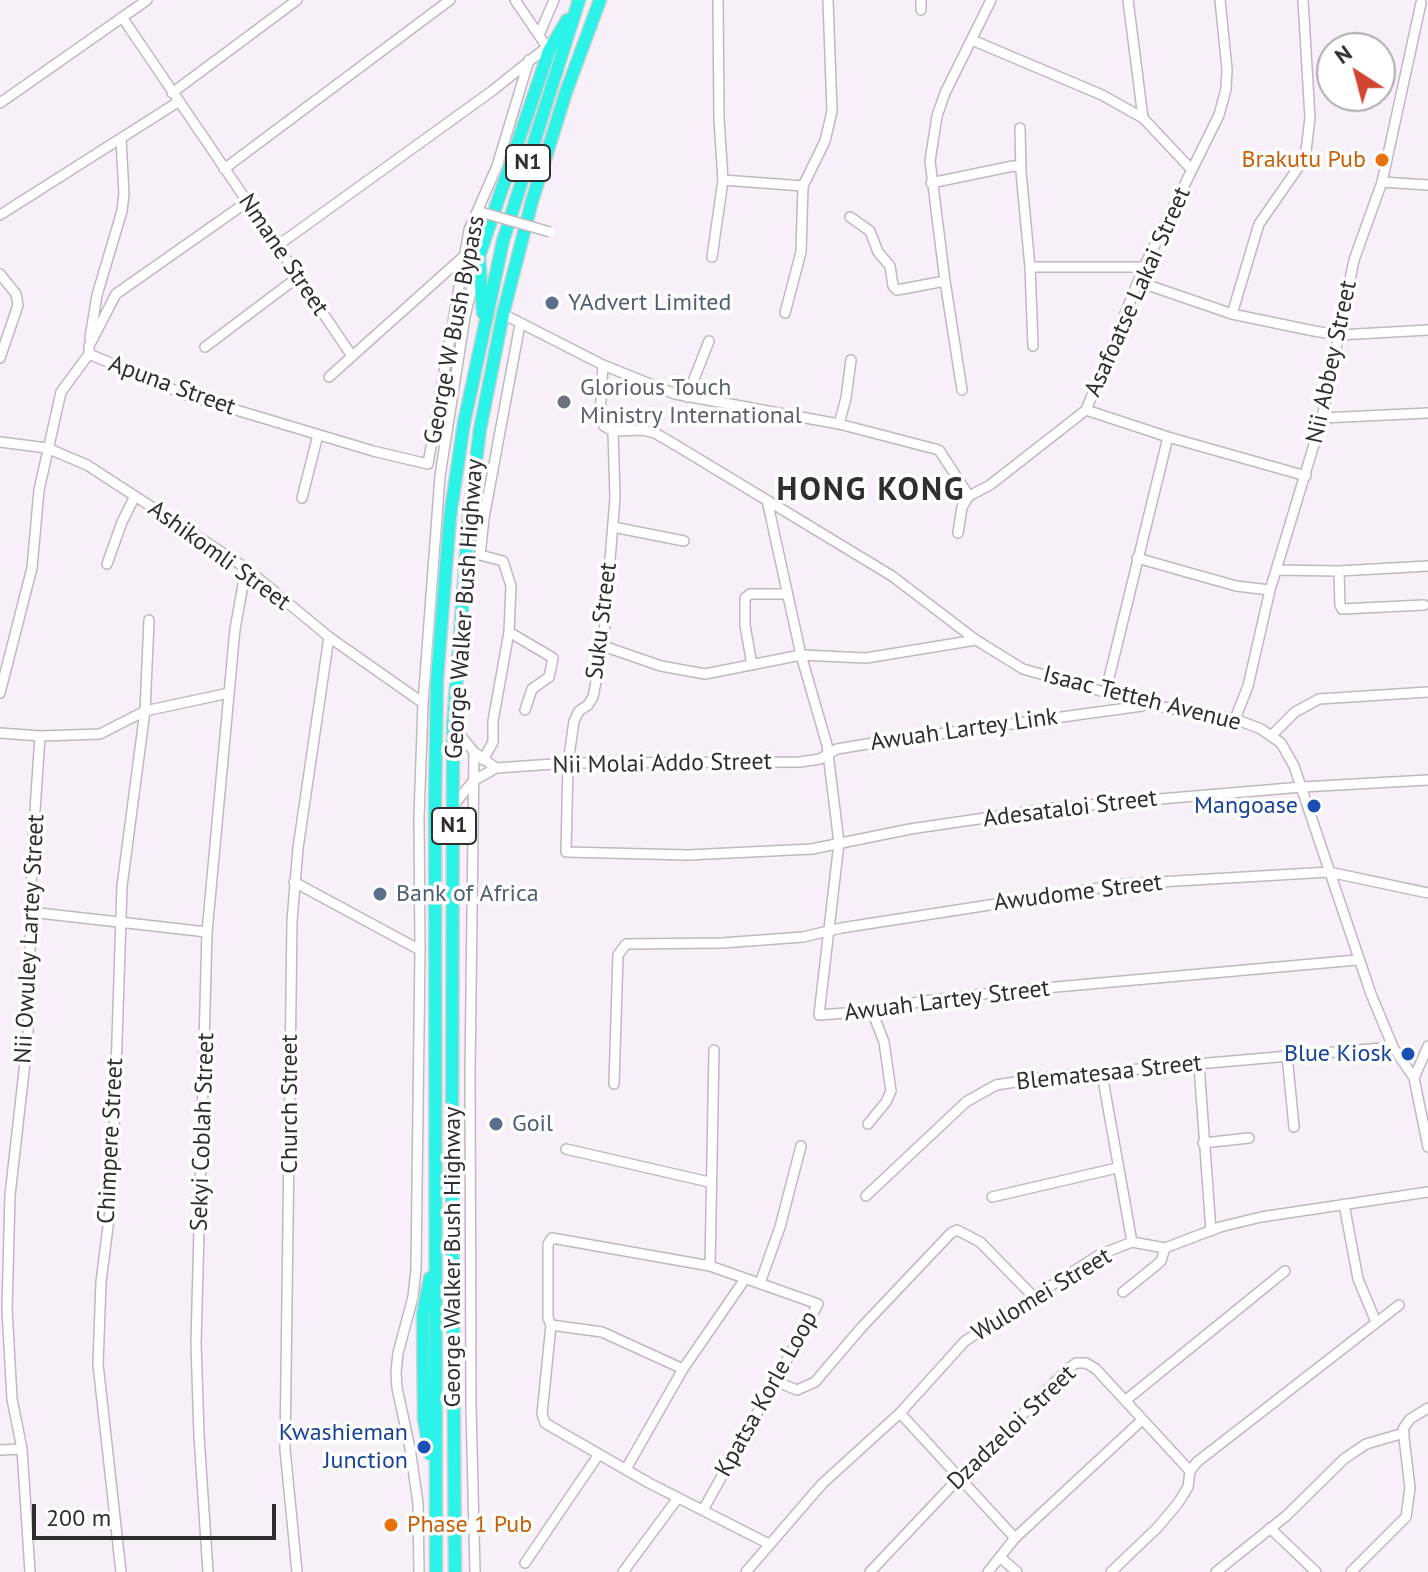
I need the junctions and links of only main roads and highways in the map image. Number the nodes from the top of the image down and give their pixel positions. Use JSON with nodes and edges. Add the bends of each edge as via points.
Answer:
{"nodes":[{"id":1,"x":600,"y":0,"type":"edge"},
{"id":2,"x":579,"y":2,"type":"edge"},
{"id":3,"x":484,"y":324,"type":"junction"},
{"id":4,"x":436,"y":1572,"type":"edge"},
{"id":5,"x":455,"y":1572,"type":"edge"}],
"edges":[{"from":1,"to":5,"type":"highway","name":"George Walker Bush Highway","number":"N1","via":[[532,201],[503,314],[469,517],[453,726]]},
{"from":2,"to":3,"type":"highway","name":"George Walker Bush Highway","number":"N1","via":[[503,241]]},
{"from":2,"to":3,"type":"highway","via":[[548,49],[478,260]]},
{"from":3,"to":4,"type":"highway","name":"George Walker Bush Highway","number":"N1","via":[[450,517],[437,679],[436,1251],[423,1314],[424,1419],[435,1480]]}]}
